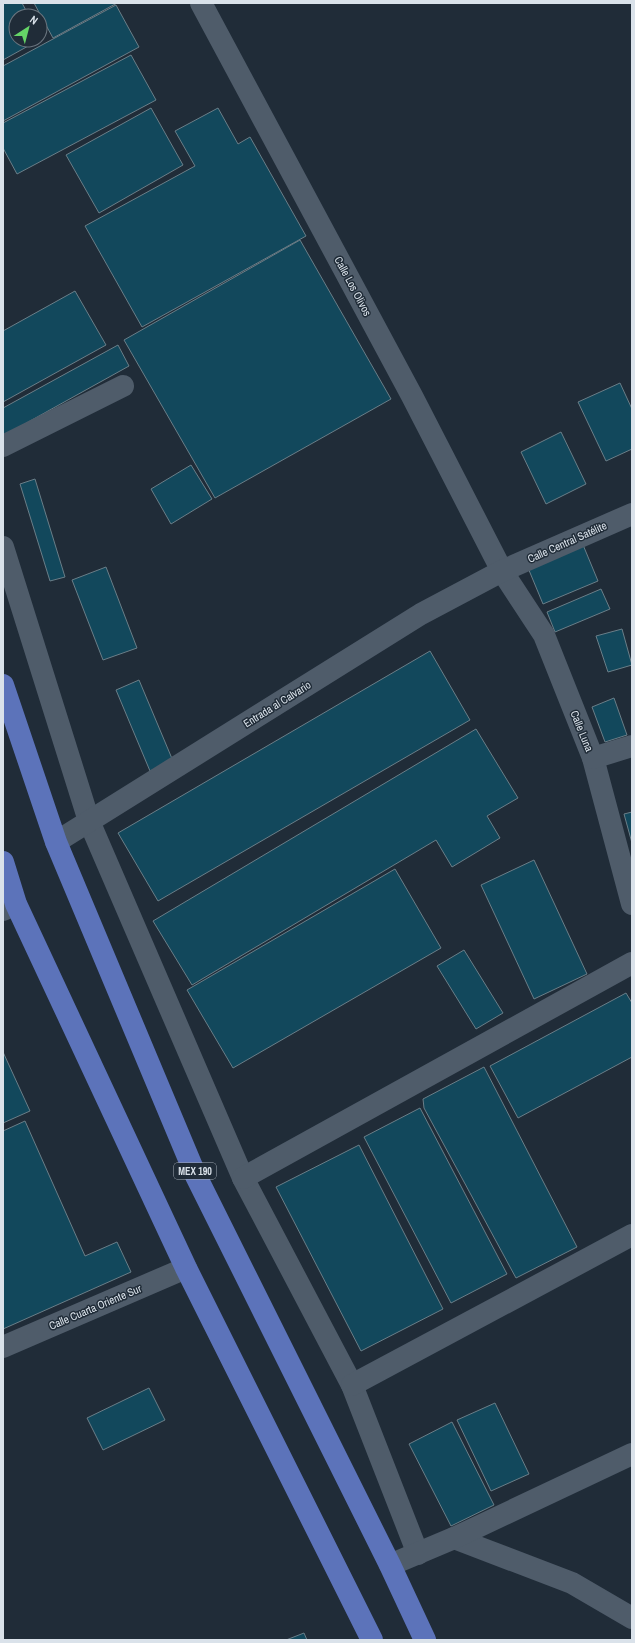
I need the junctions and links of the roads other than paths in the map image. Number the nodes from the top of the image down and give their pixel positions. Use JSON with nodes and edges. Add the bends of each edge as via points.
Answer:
{"nodes":[{"id":1,"x":201,"y":3,"type":"edge"},
{"id":2,"x":123,"y":386,"type":"dead end"},
{"id":3,"x":3,"y":446,"type":"edge"},
{"id":4,"x":632,"y":514,"type":"edge"},
{"id":5,"x":3,"y":546,"type":"edge"},
{"id":6,"x":502,"y":571,"type":"junction"},
{"id":7,"x":3,"y":685,"type":"edge"},
{"id":8,"x":632,"y":746,"type":"edge"},
{"id":9,"x":593,"y":758,"type":"junction"},
{"id":10,"x":89,"y":821,"type":"junction"},
{"id":11,"x":56,"y":842,"type":"junction"},
{"id":12,"x":3,"y":862,"type":"edge"},
{"id":13,"x":632,"y":904,"type":"edge"},
{"id":14,"x":10,"y":907,"type":"edge"},
{"id":15,"x":632,"y":963,"type":"edge"},
{"id":16,"x":243,"y":1178,"type":"junction"},
{"id":17,"x":632,"y":1235,"type":"edge"},
{"id":18,"x":186,"y":1268,"type":"junction"},
{"id":19,"x":3,"y":1347,"type":"edge"},
{"id":20,"x":352,"y":1386,"type":"junction"},
{"id":21,"x":632,"y":1454,"type":"edge"},
{"id":22,"x":454,"y":1538,"type":"junction"},
{"id":23,"x":418,"y":1554,"type":"junction"},
{"id":24,"x":390,"y":1565,"type":"junction"},
{"id":25,"x":632,"y":1618,"type":"edge"},
{"id":26,"x":372,"y":1640,"type":"edge"},
{"id":27,"x":425,"y":1640,"type":"edge"}],
"edges":[{"from":1,"to":6,"type":"street","name":"Calle Los Olivos","via":[[412,396]]},
{"from":2,"to":3,"type":"street"},
{"from":4,"to":6,"type":"street","name":"Calle Central Satélite"},
{"from":5,"to":10,"type":"street"},
{"from":6,"to":9,"type":"street","name":"Calle Luna","via":[[544,635]]},
{"from":6,"to":10,"type":"street","name":"Entrada al Calvario","via":[[421,614]]},
{"from":7,"to":11,"type":"main road","number":"MEX 190"},
{"from":8,"to":9,"type":"street"},
{"from":9,"to":13,"type":"street","name":"Calle Luna"},
{"from":10,"to":11,"type":"street","name":"Entrada al Calvario"},
{"from":10,"to":16,"type":"street"},
{"from":11,"to":24,"type":"main road","number":"MEX 190","via":[[196,1176]]},
{"from":12,"to":14,"type":"main road"},
{"from":14,"to":18,"type":"main road"},
{"from":15,"to":16,"type":"street"},
{"from":16,"to":20,"type":"street"},
{"from":17,"to":20,"type":"street"},
{"from":18,"to":19,"type":"street","name":"Calle Cuarta Oriente Sur"},
{"from":18,"to":26,"type":"main road"},
{"from":20,"to":23,"type":"street"},
{"from":21,"to":22,"type":"street"},
{"from":22,"to":23,"type":"street"},
{"from":22,"to":25,"type":"street","via":[[572,1583]]},
{"from":23,"to":24,"type":"street"},
{"from":24,"to":27,"type":"main road","number":"MEX 190"}]}
